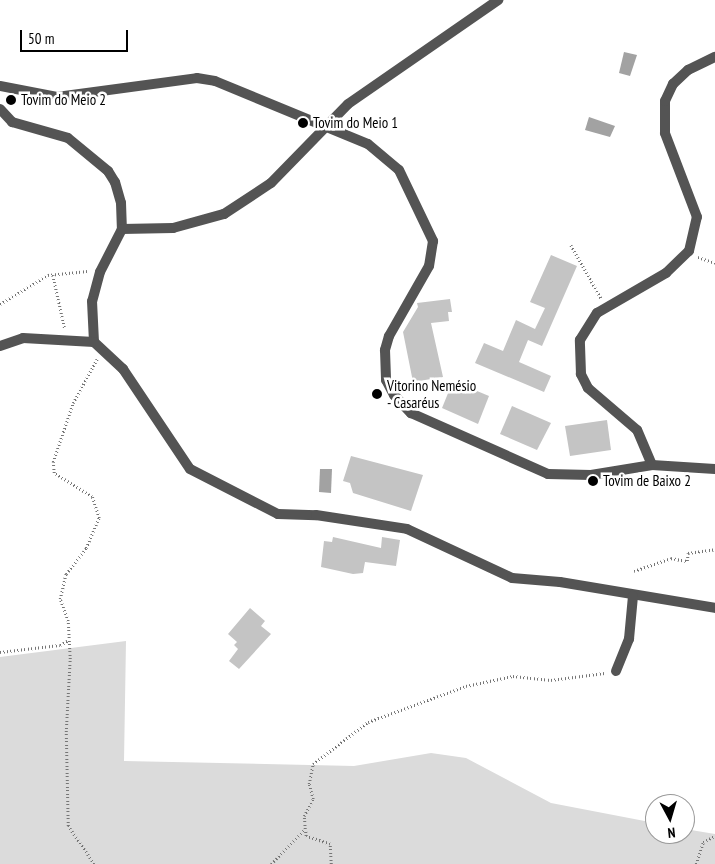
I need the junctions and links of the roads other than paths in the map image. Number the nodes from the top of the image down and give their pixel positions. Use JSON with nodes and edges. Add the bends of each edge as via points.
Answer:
{"nodes":[{"id":1,"x":498,"y":0,"type":"edge"},
{"id":2,"x":715,"y":57,"type":"edge"},
{"id":3,"x":0,"y":86,"type":"edge"},
{"id":4,"x":0,"y":109,"type":"edge"},
{"id":5,"x":326,"y":127,"type":"junction"},
{"id":6,"x":122,"y":229,"type":"junction"},
{"id":7,"x":98,"y":345,"type":"junction"},
{"id":8,"x":0,"y":346,"type":"edge"},
{"id":9,"x":652,"y":465,"type":"junction"},
{"id":10,"x":715,"y":469,"type":"edge"},
{"id":11,"x":633,"y":596,"type":"junction"},
{"id":12,"x":715,"y":608,"type":"edge"},
{"id":13,"x":616,"y":671,"type":"road end"}],
"edges":[{"from":1,"to":5,"type":"street","via":[[348,104]]},
{"from":2,"to":9,"type":"street","via":[[688,70],[672,84],[665,102],[666,133],[697,217],[689,251],[666,273],[596,313],[580,340],[580,374],[588,388],[637,430]]},
{"from":3,"to":5,"type":"street","via":[[57,97],[197,78],[215,81]]},
{"from":4,"to":6,"type":"street","via":[[12,122],[68,138],[108,171],[121,203]]},
{"from":5,"to":6,"type":"street","via":[[271,183],[224,214],[172,228]]},
{"from":5,"to":9,"type":"street","via":[[368,144],[399,170],[433,241],[430,266],[389,336],[385,350],[386,380],[405,407],[420,417],[548,474],[591,475]]},
{"from":6,"to":7,"type":"street","via":[[101,269],[92,302]]},
{"from":7,"to":8,"type":"street","via":[[23,338]]},
{"from":7,"to":11,"type":"street","via":[[123,370],[190,469],[278,514],[316,515],[407,529],[512,578],[560,582]]},
{"from":9,"to":10,"type":"street"},
{"from":11,"to":12,"type":"street"},
{"from":11,"to":13,"type":"street","via":[[629,639]]}]}
